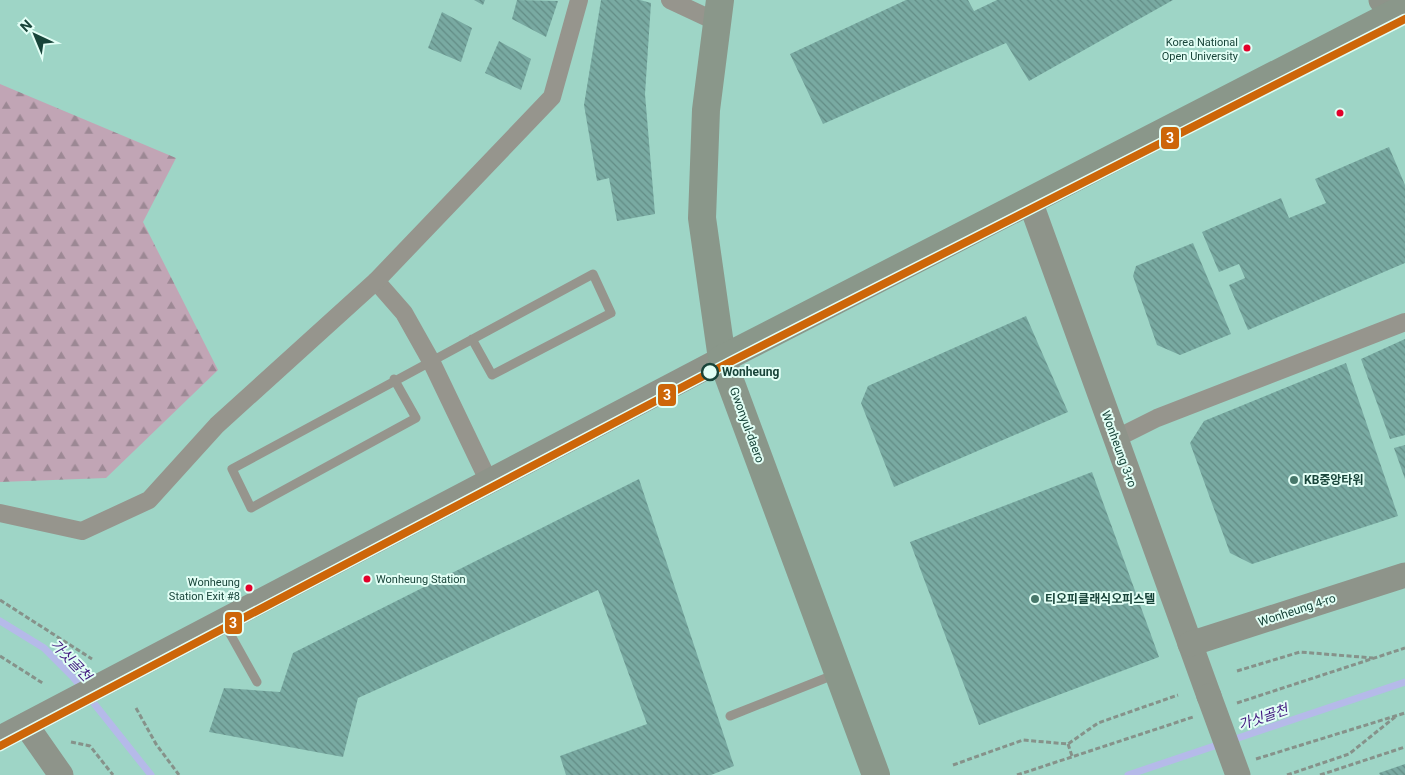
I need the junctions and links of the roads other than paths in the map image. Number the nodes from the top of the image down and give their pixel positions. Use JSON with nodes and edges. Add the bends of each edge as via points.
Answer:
{"nodes":[{"id":1,"x":580,"y":0,"type":"edge"},
{"id":2,"x":670,"y":0,"type":"edge"},
{"id":3,"x":1394,"y":6,"type":"edge"},
{"id":4,"x":718,"y":11,"type":"edge"},
{"id":5,"x":1030,"y":201,"type":"junction"},
{"id":6,"x":376,"y":281,"type":"junction"},
{"id":7,"x":1405,"y":322,"type":"edge"},
{"id":8,"x":472,"y":339,"type":"junction"},
{"id":9,"x":722,"y":359,"type":"junction"},
{"id":10,"x":431,"y":361,"type":"junction"},
{"id":11,"x":394,"y":379,"type":"junction"},
{"id":12,"x":1115,"y":439,"type":"junction"},
{"id":13,"x":489,"y":482,"type":"junction"},
{"id":14,"x":0,"y":513,"type":"edge"},
{"id":15,"x":1405,"y":575,"type":"edge"},
{"id":16,"x":222,"y":620,"type":"junction"},
{"id":17,"x":1190,"y":644,"type":"junction"},
{"id":18,"x":838,"y":673,"type":"junction"},
{"id":19,"x":257,"y":682,"type":"dead end"},
{"id":20,"x":730,"y":716,"type":"dead end"},
{"id":21,"x":26,"y":725,"type":"junction"},
{"id":22,"x":0,"y":738,"type":"edge"},
{"id":23,"x":1246,"y":768,"type":"edge"},
{"id":24,"x":61,"y":775,"type":"edge"},
{"id":25,"x":876,"y":775,"type":"edge"}],
"edges":[{"from":1,"to":6,"type":"street","via":[[552,97]]},
{"from":2,"to":4,"type":"street"},
{"from":3,"to":5,"type":"main road"},
{"from":4,"to":9,"type":"main road","name":"Gwonyul-daero","via":[[706,110],[702,218]]},
{"from":5,"to":9,"type":"main road"},
{"from":5,"to":12,"type":"street","name":"Wonheung 3-ro"},
{"from":6,"to":10,"type":"street","via":[[404,314]]},
{"from":6,"to":14,"type":"street","via":[[217,425],[148,500],[82,531]]},
{"from":7,"to":12,"type":"street","via":[[1158,418]]},
{"from":8,"to":8,"type":"lane","via":[[492,375],[611,313],[593,274]]},
{"from":8,"to":10,"type":"lane"},
{"from":9,"to":13,"type":"street"},
{"from":9,"to":18,"type":"main road","name":"Gwonyul-daero"},
{"from":10,"to":11,"type":"lane"},
{"from":10,"to":13,"type":"street"},
{"from":11,"to":11,"type":"lane","via":[[232,469],[251,508],[416,418]]},
{"from":12,"to":17,"type":"street","name":"Wonheung 3-ro"},
{"from":13,"to":16,"type":"street"},
{"from":15,"to":17,"type":"street","name":"Wonheung 4-ro"},
{"from":16,"to":19,"type":"lane"},
{"from":16,"to":21,"type":"street"},
{"from":17,"to":23,"type":"street","name":"Wonheung 3-ro","bridge":true,"via":[[1209,696]]},
{"from":18,"to":20,"type":"lane"},
{"from":18,"to":25,"type":"main road","name":"Gwonyul-daero"},
{"from":21,"to":22,"type":"street"},
{"from":21,"to":24,"type":"street"}]}
